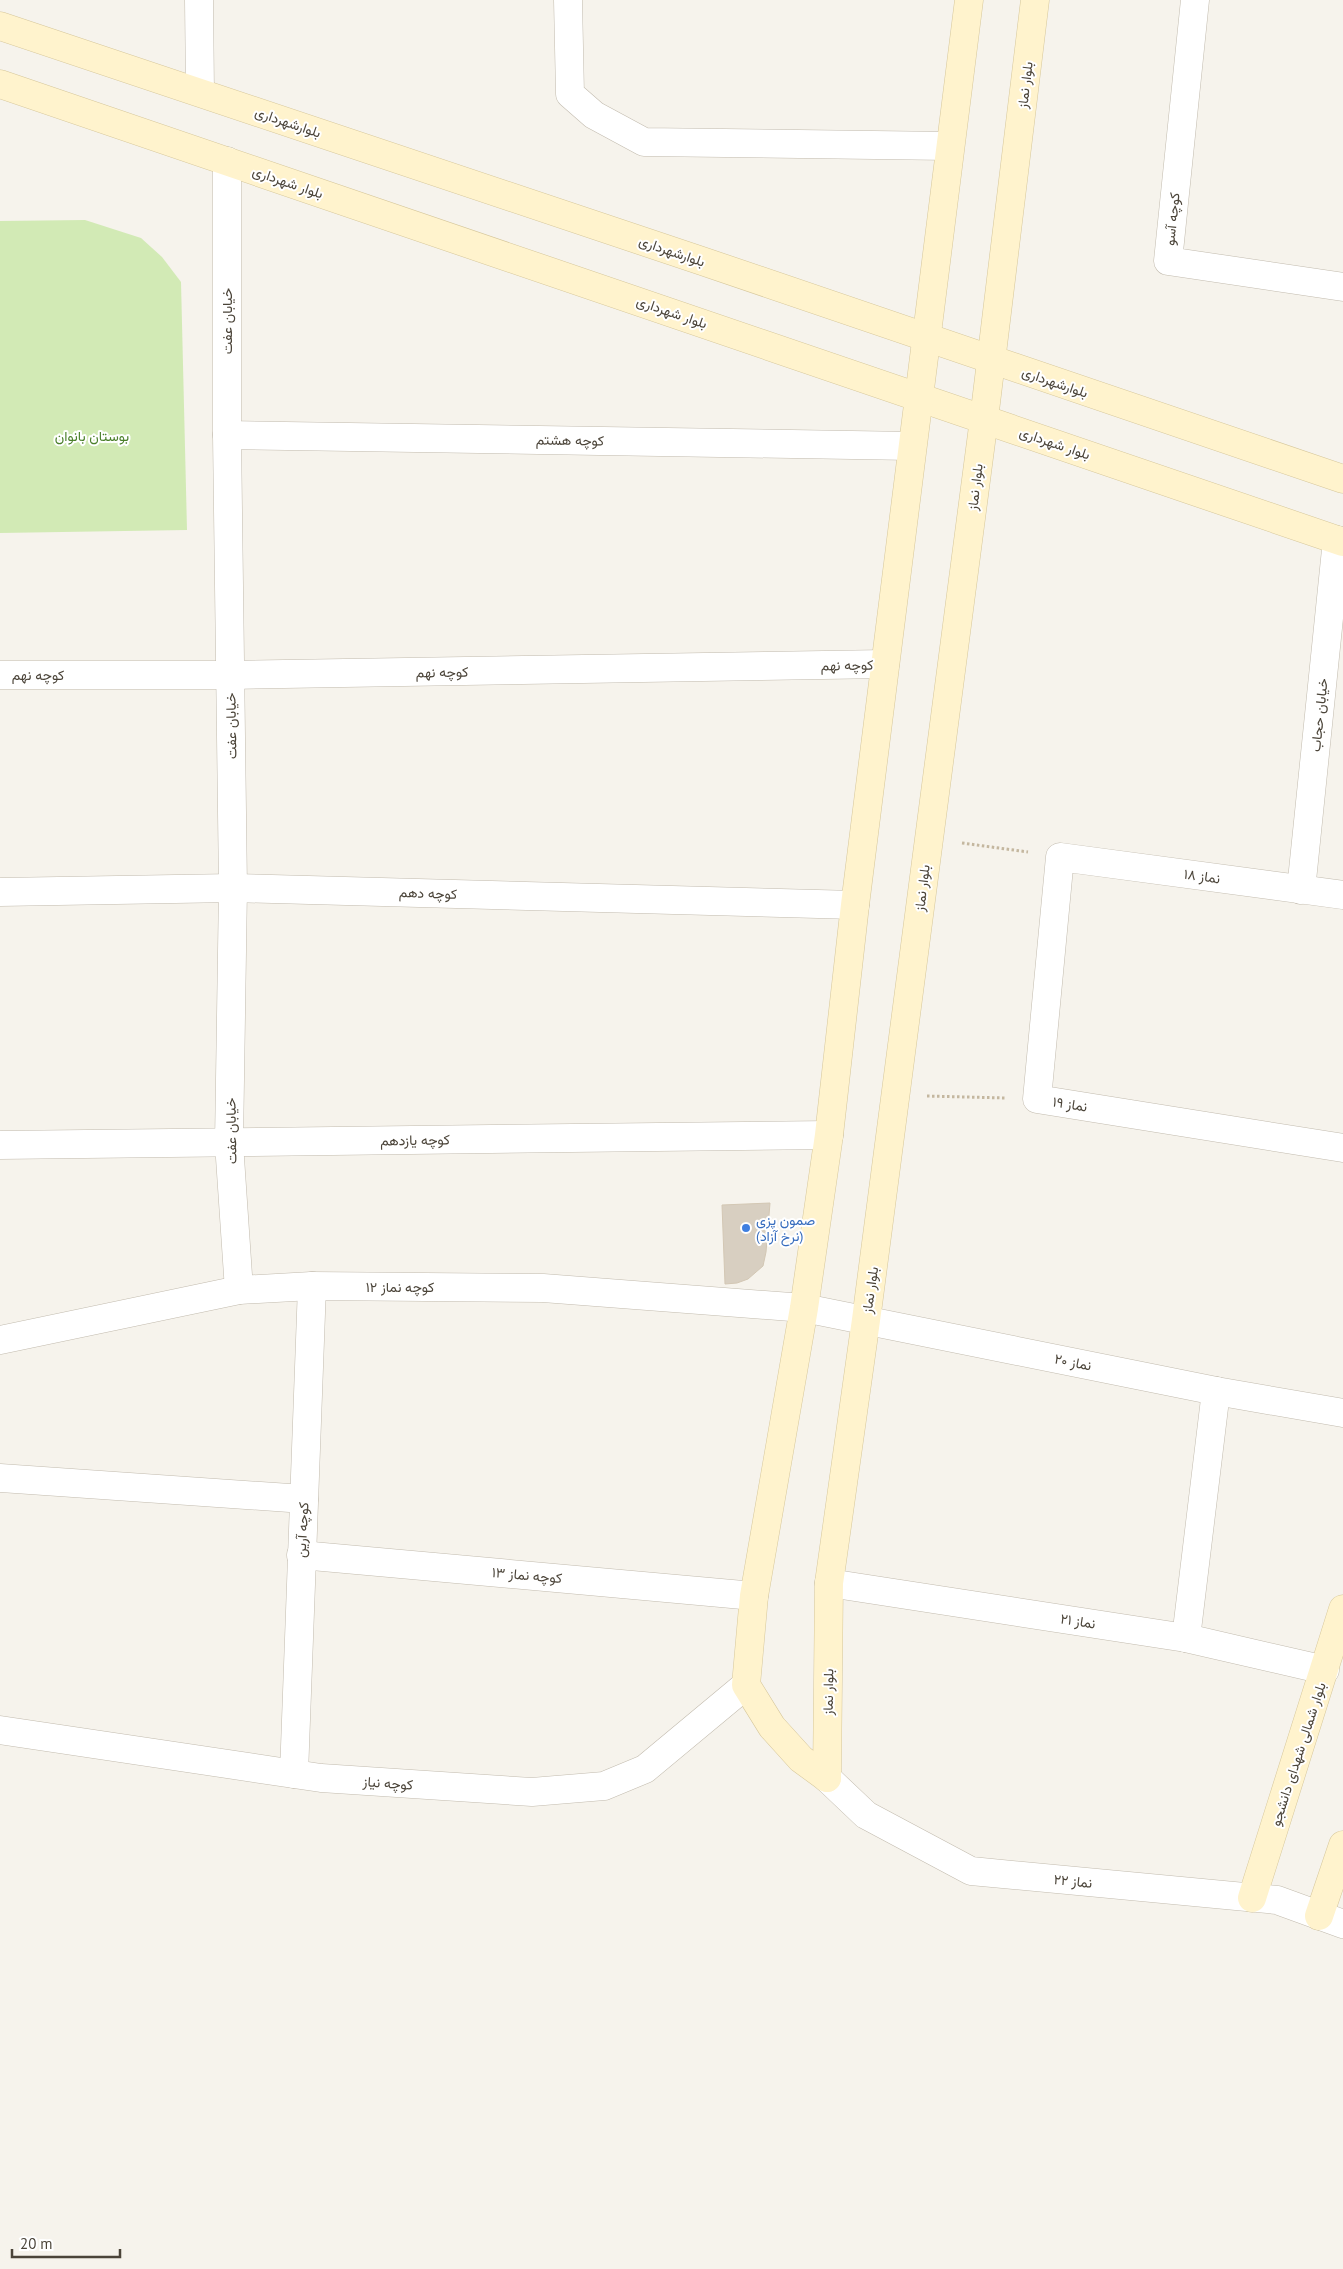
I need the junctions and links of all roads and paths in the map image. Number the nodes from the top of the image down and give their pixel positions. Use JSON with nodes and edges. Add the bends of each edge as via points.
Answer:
{"nodes":[{"id":1,"x":199,"y":0,"type":"edge"},
{"id":2,"x":568,"y":0,"type":"edge"},
{"id":3,"x":969,"y":0,"type":"edge"},
{"id":4,"x":1035,"y":0,"type":"edge"},
{"id":5,"x":1195,"y":0,"type":"edge"},
{"id":6,"x":0,"y":26,"type":"edge"},
{"id":7,"x":0,"y":84,"type":"edge"},
{"id":8,"x":200,"y":92,"type":"junction"},
{"id":9,"x":949,"y":146,"type":"junction"},
{"id":10,"x":227,"y":161,"type":"junction"},
{"id":11,"x":1343,"y":287,"type":"edge"},
{"id":12,"x":925,"y":338,"type":"junction"},
{"id":13,"x":990,"y":360,"type":"junction"},
{"id":14,"x":918,"y":397,"type":"junction"},
{"id":15,"x":984,"y":419,"type":"junction"},
{"id":16,"x":227,"y":435,"type":"junction"},
{"id":17,"x":912,"y":446,"type":"junction"},
{"id":18,"x":1343,"y":480,"type":"edge"},
{"id":19,"x":1340,"y":541,"type":"edge"},
{"id":20,"x":885,"y":664,"type":"junction"},
{"id":21,"x":0,"y":675,"type":"edge"},
{"id":22,"x":230,"y":675,"type":"junction"},
{"id":23,"x":929,"y":839,"type":"junction"},
{"id":24,"x":1060,"y":857,"type":"junction"},
{"id":25,"x":233,"y":888,"type":"junction"},
{"id":26,"x":1301,"y":890,"type":"junction"},
{"id":27,"x":0,"y":892,"type":"edge"},
{"id":28,"x":1343,"y":895,"type":"edge"},
{"id":29,"x":855,"y":905,"type":"junction"},
{"id":30,"x":896,"y":1094,"type":"junction"},
{"id":31,"x":1037,"y":1099,"type":"junction"},
{"id":32,"x":829,"y":1135,"type":"junction"},
{"id":33,"x":229,"y":1143,"type":"junction"},
{"id":34,"x":0,"y":1145,"type":"edge"},
{"id":35,"x":1343,"y":1148,"type":"edge"},
{"id":36,"x":312,"y":1286,"type":"junction"},
{"id":37,"x":239,"y":1290,"type":"junction"},
{"id":38,"x":804,"y":1308,"type":"junction"},
{"id":39,"x":866,"y":1320,"type":"junction"},
{"id":40,"x":0,"y":1340,"type":"edge"},
{"id":41,"x":1216,"y":1391,"type":"junction"},
{"id":42,"x":1343,"y":1413,"type":"edge"},
{"id":43,"x":0,"y":1478,"type":"edge"},
{"id":44,"x":304,"y":1499,"type":"junction"},
{"id":45,"x":301,"y":1555,"type":"junction"},
{"id":46,"x":829,"y":1583,"type":"junction"},
{"id":47,"x":754,"y":1596,"type":"junction"},
{"id":48,"x":1343,"y":1608,"type":"edge"},
{"id":49,"x":1186,"y":1638,"type":"junction"},
{"id":50,"x":1334,"y":1672,"type":"edge"},
{"id":51,"x":746,"y":1685,"type":"junction"},
{"id":52,"x":0,"y":1730,"type":"edge"},
{"id":53,"x":294,"y":1774,"type":"junction"},
{"id":54,"x":827,"y":1778,"type":"junction"},
{"id":55,"x":1343,"y":1845,"type":"edge"},
{"id":56,"x":1252,"y":1898,"type":"junction"},
{"id":57,"x":1331,"y":1920,"type":"edge"}],
"edges":[{"from":1,"to":8,"type":"street"},
{"from":2,"to":9,"type":"street","via":[[570,94],[594,115],[644,142]]},
{"from":3,"to":9,"type":"main road"},
{"from":4,"to":13,"type":"main road","name":"بلوار نماز"},
{"from":5,"to":11,"type":"street","name":"کوچه آسو","via":[[1168,261]]},
{"from":6,"to":8,"type":"main road","name":"بلوارشهرداری"},
{"from":7,"to":10,"type":"main road","name":"بلوار شهرداری"},
{"from":8,"to":12,"type":"main road","name":"بلوارشهرداری"},
{"from":9,"to":12,"type":"main road"},
{"from":10,"to":14,"type":"main road","name":"بلوار شهرداری"},
{"from":10,"to":16,"type":"street","name":"خیابان عفت"},
{"from":12,"to":13,"type":"main road","name":"بلوارشهرداری"},
{"from":12,"to":14,"type":"main road"},
{"from":13,"to":15,"type":"main road","name":"بلوار نماز"},
{"from":13,"to":18,"type":"main road","name":"بلوارشهرداری"},
{"from":14,"to":15,"type":"main road","name":"بلوار شهرداری"},
{"from":14,"to":17,"type":"main road"},
{"from":15,"to":19,"type":"main road","name":"بلوار شهرداری"},
{"from":15,"to":23,"type":"main road","name":"بلوار نماز"},
{"from":16,"to":17,"type":"street","name":"کوچه هشتم"},
{"from":16,"to":22,"type":"street","name":"خیابان عفت"},
{"from":17,"to":20,"type":"main road"},
{"from":19,"to":26,"type":"street","name":"خیابان حجاب"},
{"from":20,"to":22,"type":"street","name":"کوچه نهم"},
{"from":20,"to":29,"type":"main road"},
{"from":21,"to":22,"type":"street","name":"کوچه نهم"},
{"from":22,"to":25,"type":"street","name":"خیابان عفت"},
{"from":23,"to":24,"type":"path"},
{"from":23,"to":30,"type":"main road","name":"بلوار نماز"},
{"from":24,"to":26,"type":"street","name":"نماز ۱۸"},
{"from":24,"to":31,"type":"street","name":"نماز ۱۹"},
{"from":25,"to":27,"type":"street","name":"کوچه دهم"},
{"from":25,"to":29,"type":"street","name":"کوچه دهم"},
{"from":25,"to":33,"type":"street","name":"خیابان عفت"},
{"from":26,"to":28,"type":"street","name":"نماز ۱۸"},
{"from":29,"to":32,"type":"main road"},
{"from":30,"to":31,"type":"path"},
{"from":30,"to":39,"type":"main road","name":"بلوار نماز"},
{"from":31,"to":35,"type":"street","name":"نماز ۱۹"},
{"from":32,"to":33,"type":"street","name":"کوچه یازدهم"},
{"from":32,"to":38,"type":"main road"},
{"from":33,"to":34,"type":"street","name":"کوچه یازدهم"},
{"from":33,"to":37,"type":"street","name":"خیابان عفت"},
{"from":36,"to":37,"type":"street","name":"کوچه نماز ۱۲"},
{"from":36,"to":38,"type":"street","name":"کوچه نماز ۱۲","via":[[543,1288]]},
{"from":36,"to":44,"type":"street","name":"کوچه آرین"},
{"from":37,"to":40,"type":"street","name":"کوچه نماز ۱۲"},
{"from":38,"to":39,"type":"street","name":"نماز ۲۰"},
{"from":38,"to":47,"type":"main road"},
{"from":39,"to":41,"type":"street","name":"نماز ۲۰"},
{"from":39,"to":46,"type":"main road","name":"بلوار نماز"},
{"from":41,"to":42,"type":"street","name":"نماز ۲۰"},
{"from":41,"to":49,"type":"street"},
{"from":43,"to":44,"type":"street"},
{"from":44,"to":45,"type":"street","name":"کوچه آرین"},
{"from":45,"to":47,"type":"street","name":"کوچه نماز ۱۳"},
{"from":45,"to":53,"type":"street","name":"کوچه آرین"},
{"from":46,"to":49,"type":"street","name":"نماز ۲۱"},
{"from":46,"to":54,"type":"main road","name":"بلوار نماز"},
{"from":47,"to":51,"type":"main road"},
{"from":48,"to":50,"type":"main road","name":"بلوار شمالی شهدای دانشجو"},
{"from":49,"to":50,"type":"street","name":"نماز ۲۱"},
{"from":50,"to":56,"type":"main road","name":"بلوار شمالی شهدای دانشجو"},
{"from":51,"to":53,"type":"street","name":"کوچه نیاز","via":[[645,1769],[604,1786],[532,1792]]},
{"from":51,"to":54,"type":"main road","via":[[772,1727],[801,1759]]},
{"from":52,"to":53,"type":"street","name":"کوچه نیاز"},
{"from":54,"to":56,"type":"street","name":"نماز ۲۲","via":[[866,1815],[971,1871]]},
{"from":55,"to":57,"type":"main road"},
{"from":56,"to":57,"type":"street","name":"نماز ۲۲","via":[[1277,1900]]}]}
